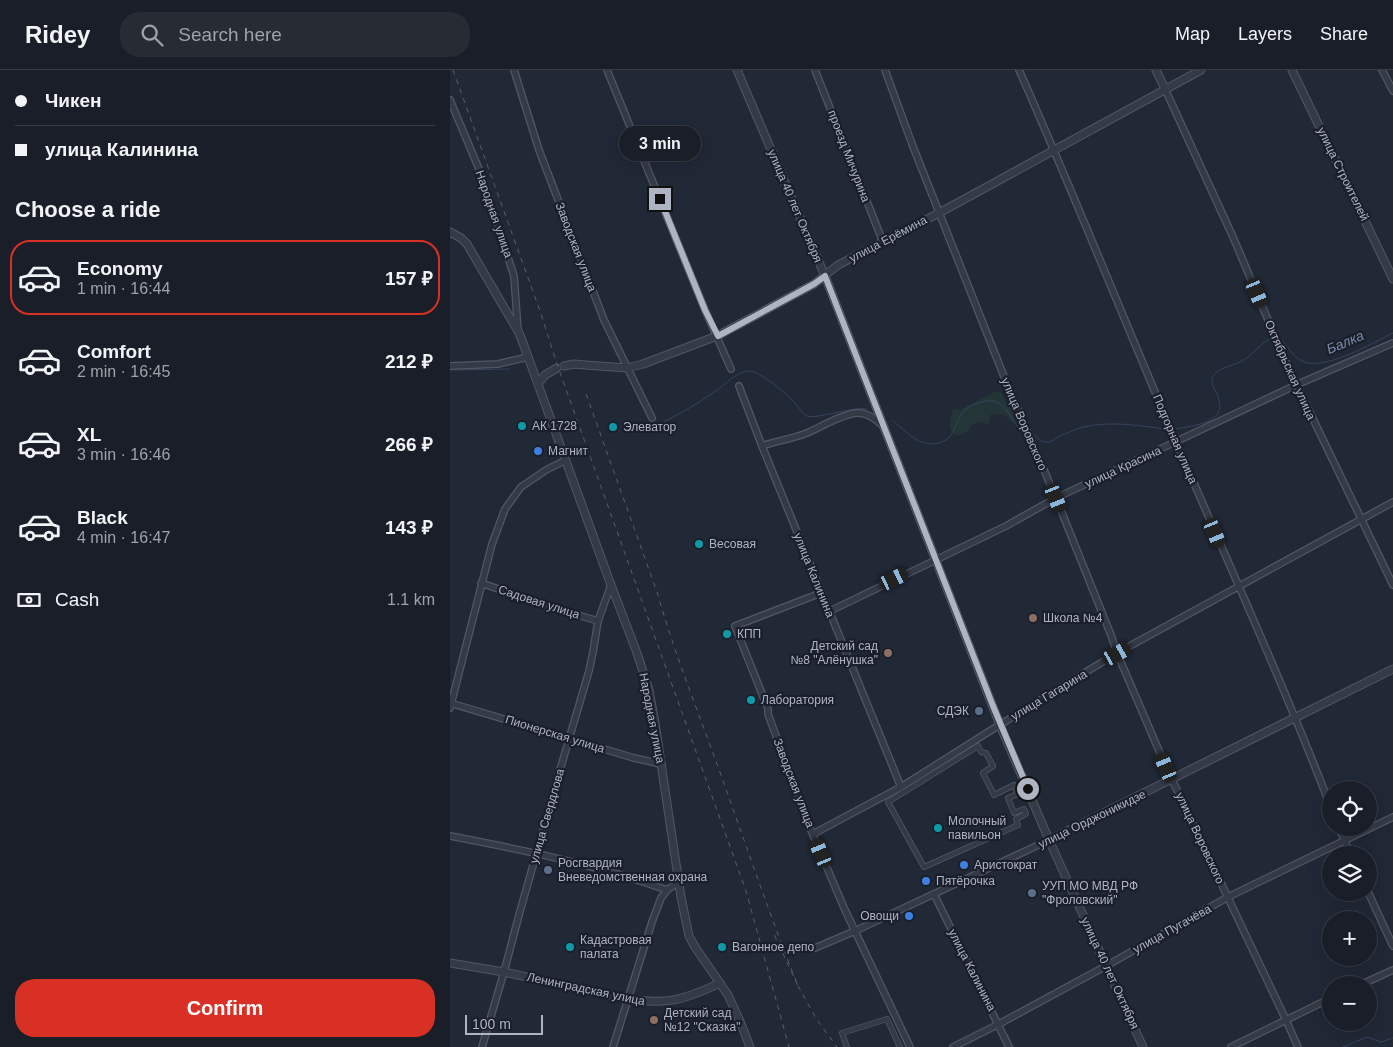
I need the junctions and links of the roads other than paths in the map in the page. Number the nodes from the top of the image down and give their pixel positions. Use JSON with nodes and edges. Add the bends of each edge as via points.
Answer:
{"nodes":[{"id":1,"x":514,"y":70,"type":"edge"},
{"id":2,"x":608,"y":70,"type":"edge"},
{"id":3,"x":737,"y":70,"type":"edge"},
{"id":4,"x":815,"y":70,"type":"edge"},
{"id":5,"x":885,"y":70,"type":"edge"},
{"id":6,"x":1019,"y":70,"type":"edge"},
{"id":7,"x":1156,"y":70,"type":"edge"},
{"id":8,"x":1201,"y":70,"type":"edge"},
{"id":9,"x":1292,"y":70,"type":"edge"},
{"id":10,"x":1382,"y":70,"type":"edge"},
{"id":11,"x":1165,"y":89,"type":"junction"},
{"id":12,"x":1393,"y":91,"type":"edge"},
{"id":13,"x":450,"y":100,"type":"edge"},
{"id":14,"x":1054,"y":150,"type":"junction"},
{"id":15,"x":939,"y":212,"type":"junction"},
{"id":16,"x":450,"y":232,"type":"edge"},
{"id":17,"x":883,"y":242,"type":"junction"},
{"id":18,"x":825,"y":276,"type":"junction"},
{"id":19,"x":1393,"y":279,"type":"edge"},
{"id":20,"x":518,"y":333,"type":"junction"},
{"id":21,"x":718,"y":336,"type":"junction"},
{"id":22,"x":1393,"y":343,"type":"edge"},
{"id":23,"x":528,"y":357,"type":"junction"},
{"id":24,"x":450,"y":366,"type":"edge"},
{"id":25,"x":627,"y":368,"type":"junction"},
{"id":26,"x":731,"y":369,"type":"dead end"},
{"id":27,"x":538,"y":384,"type":"junction"},
{"id":28,"x":1296,"y":385,"type":"junction"},
{"id":29,"x":739,"y":386,"type":"dead end"},
{"id":30,"x":652,"y":418,"type":"dead end"},
{"id":31,"x":884,"y":427,"type":"junction"},
{"id":32,"x":1176,"y":442,"type":"junction"},
{"id":33,"x":762,"y":446,"type":"junction"},
{"id":34,"x":566,"y":460,"type":"junction"},
{"id":35,"x":1056,"y":498,"type":"junction"},
{"id":36,"x":1393,"y":502,"type":"edge"},
{"id":37,"x":1362,"y":520,"type":"junction"},
{"id":38,"x":936,"y":559,"type":"junction"},
{"id":39,"x":481,"y":583,"type":"junction"},
{"id":40,"x":611,"y":585,"type":"junction"},
{"id":41,"x":1393,"y":585,"type":"edge"},
{"id":42,"x":1238,"y":588,"type":"junction"},
{"id":43,"x":821,"y":593,"type":"junction"},
{"id":44,"x":828,"y":612,"type":"junction"},
{"id":45,"x":598,"y":621,"type":"junction"},
{"id":46,"x":1117,"y":654,"type":"junction"},
{"id":47,"x":1393,"y":670,"type":"edge"},
{"id":48,"x":450,"y":705,"type":"edge"},
{"id":49,"x":1296,"y":718,"type":"junction"},
{"id":50,"x":1000,"y":725,"type":"junction"},
{"id":51,"x":569,"y":738,"type":"junction"},
{"id":52,"x":661,"y":764,"type":"junction"},
{"id":53,"x":1172,"y":780,"type":"junction"},
{"id":54,"x":1322,"y":785,"type":"edge"},
{"id":55,"x":901,"y":787,"type":"junction"},
{"id":56,"x":1024,"y":809,"type":"joint"},
{"id":57,"x":1393,"y":817,"type":"edge"},
{"id":58,"x":813,"y":834,"type":"junction"},
{"id":59,"x":450,"y":836,"type":"edge"},
{"id":60,"x":1342,"y":836,"type":"edge"},
{"id":61,"x":1050,"y":840,"type":"junction"},
{"id":62,"x":1344,"y":841,"type":"junction"},
{"id":63,"x":1346,"y":846,"type":"edge"},
{"id":64,"x":536,"y":854,"type":"junction"},
{"id":65,"x":679,"y":882,"type":"junction"},
{"id":66,"x":667,"y":890,"type":"junction"},
{"id":67,"x":934,"y":894,"type":"junction"},
{"id":68,"x":1228,"y":897,"type":"junction"},
{"id":69,"x":1372,"y":901,"type":"edge"},
{"id":70,"x":855,"y":931,"type":"junction"},
{"id":71,"x":1393,"y":946,"type":"edge"},
{"id":72,"x":815,"y":948,"type":"dead end"},
{"id":73,"x":450,"y":963,"type":"edge"},
{"id":74,"x":1106,"y":966,"type":"junction"},
{"id":75,"x":1393,"y":970,"type":"edge"},
{"id":76,"x":504,"y":972,"type":"junction"},
{"id":77,"x":1377,"y":977,"type":"edge"},
{"id":78,"x":720,"y":983,"type":"junction"},
{"id":79,"x":628,"y":999,"type":"junction"},
{"id":80,"x":1322,"y":1002,"type":"edge"},
{"id":81,"x":1286,"y":1020,"type":"junction"},
{"id":82,"x":999,"y":1024,"type":"junction"},
{"id":83,"x":746,"y":1036,"type":"junction"},
{"id":84,"x":482,"y":1047,"type":"edge"},
{"id":85,"x":613,"y":1047,"type":"edge"},
{"id":86,"x":744,"y":1047,"type":"edge"},
{"id":87,"x":750,"y":1047,"type":"edge"},
{"id":88,"x":847,"y":1047,"type":"edge"},
{"id":89,"x":900,"y":1047,"type":"edge"},
{"id":90,"x":910,"y":1047,"type":"edge"},
{"id":91,"x":953,"y":1047,"type":"edge"},
{"id":92,"x":1009,"y":1047,"type":"edge"},
{"id":93,"x":1143,"y":1047,"type":"edge"},
{"id":94,"x":1231,"y":1047,"type":"edge"},
{"id":95,"x":1298,"y":1047,"type":"edge"}],
"edges":[{"from":1,"to":25,"type":"street","name":"Заводская улица","via":[[549,177],[604,320]]},
{"from":2,"to":21,"type":"street"},
{"from":3,"to":18,"type":"street","name":"улица 40 лет Октября"},
{"from":4,"to":17,"type":"street","name":"проезд Мичурина"},
{"from":5,"to":15,"type":"street","name":"улица Воровского"},
{"from":6,"to":14,"type":"street","name":"Подгорная улица"},
{"from":7,"to":11,"type":"street","name":"Октябрьская улица"},
{"from":8,"to":11,"type":"street","name":"улица Ерёмина"},
{"from":9,"to":19,"type":"street","name":"улица Строителей"},
{"from":10,"to":12,"type":"street"},
{"from":11,"to":14,"type":"street","name":"улица Ерёмина"},
{"from":11,"to":28,"type":"street","name":"Октябрьская улица"},
{"from":13,"to":20,"type":"street","name":"Народная улица","via":[[479,169],[514,276]]},
{"from":14,"to":15,"type":"street","name":"улица Ерёмина"},
{"from":14,"to":32,"type":"street","name":"Подгорная улица"},
{"from":15,"to":17,"type":"street","name":"улица Ерёмина"},
{"from":15,"to":35,"type":"street","name":"улица Воровского","via":[[1004,380]]},
{"from":16,"to":20,"type":"street","name":"Народная улица","via":[[461,238],[474,256]]},
{"from":17,"to":18,"type":"street","name":"улица Ерёмина","via":[[838,265]]},
{"from":18,"to":21,"type":"street","name":"улица Ерёмина"},
{"from":18,"to":31,"type":"street","name":"улица 40 лет Октября"},
{"from":20,"to":23,"type":"street","name":"Народная улица"},
{"from":21,"to":25,"type":"street","name":"улица Ерёмина"},
{"from":21,"to":26,"type":"street"},
{"from":22,"to":28,"type":"street","name":"улица Красина"},
{"from":23,"to":24,"type":"street","via":[[498,364]]},
{"from":23,"to":27,"type":"street","name":"Народная улица"},
{"from":25,"to":27,"type":"street","name":"улица Ерёмина","via":[[574,364],[560,367]]},
{"from":25,"to":30,"type":"street","name":"Заводская улица"},
{"from":27,"to":34,"type":"street","name":"Народная улица"},
{"from":28,"to":32,"type":"street","name":"улица Красина"},
{"from":28,"to":37,"type":"street","name":"Октябрьская улица"},
{"from":29,"to":33,"type":"street","name":"улица Калинина"},
{"from":31,"to":33,"type":"street","via":[[873,417],[851,414],[806,434]]},
{"from":31,"to":38,"type":"street","name":"улица 40 лет Октября"},
{"from":32,"to":35,"type":"street","name":"улица Красина"},
{"from":32,"to":42,"type":"street","name":"Подгорная улица"},
{"from":33,"to":43,"type":"street","name":"улица Калинина"},
{"from":34,"to":39,"type":"street","name":"Садовая улица","via":[[521,487],[505,508]]},
{"from":34,"to":40,"type":"street","name":"Народная улица"},
{"from":35,"to":38,"type":"street","name":"улица Красина"},
{"from":35,"to":46,"type":"street","name":"улица Воровского"},
{"from":36,"to":37,"type":"street","name":"улица Гагарина"},
{"from":37,"to":41,"type":"street","name":"Октябрьская улица"},
{"from":37,"to":42,"type":"street","name":"улица Гагарина"},
{"from":38,"to":44,"type":"street","name":"улица Красина"},
{"from":38,"to":50,"type":"street","name":"улица 40 лет Октября"},
{"from":39,"to":45,"type":"street","name":"Садовая улица"},
{"from":39,"to":48,"type":"street","name":"Садовая улица"},
{"from":40,"to":45,"type":"street","name":"улица Свердлова"},
{"from":40,"to":52,"type":"street","name":"Народная улица","via":[[649,690]]},
{"from":42,"to":46,"type":"street","name":"улица Гагарина"},
{"from":42,"to":49,"type":"street","name":"Подгорная улица"},
{"from":43,"to":44,"type":"street","name":"улица Калинина"},
{"from":43,"to":58,"type":"street","name":"Заводская улица","via":[[735,626]]},
{"from":44,"to":55,"type":"street","name":"улица Калинина"},
{"from":45,"to":51,"type":"street","name":"улица Свердлова","via":[[593,652]]},
{"from":46,"to":50,"type":"street","name":"улица Гагарина"},
{"from":46,"to":53,"type":"street","name":"улица Воровского"},
{"from":47,"to":49,"type":"street","name":"улица Орджоникидзе"},
{"from":48,"to":51,"type":"street","name":"Пионерская улица"},
{"from":49,"to":53,"type":"street","name":"улица Орджоникидзе"},
{"from":49,"to":54,"type":"street","name":"Подгорная улица"},
{"from":50,"to":55,"type":"street","name":"улица Гагарина"},
{"from":50,"to":61,"type":"street","name":"улица 40 лет Октября"},
{"from":51,"to":52,"type":"street","name":"Пионерская улица"},
{"from":51,"to":64,"type":"street","name":"улица Свердлова"},
{"from":52,"to":65,"type":"street","name":"Народная улица"},
{"from":53,"to":61,"type":"street","name":"улица Орджоникидзе"},
{"from":53,"to":68,"type":"street","name":"улица Воровского"},
{"from":55,"to":58,"type":"street","name":"улица Гагарина"},
{"from":56,"to":56,"type":"street","via":[[1026,814],[1016,819],[1018,824],[924,867],[888,802],[978,746],[981,752],[986,752],[993,766],[983,773],[994,795],[1014,785],[1018,794],[1008,798],[1014,813]]},
{"from":57,"to":62,"type":"street","name":"улица Пугачёва"},
{"from":58,"to":70,"type":"street","name":"Заводская улица"},
{"from":59,"to":64,"type":"street"},
{"from":60,"to":62,"type":"street"},
{"from":61,"to":67,"type":"street","name":"улица Орджоникидзе"},
{"from":61,"to":74,"type":"street","name":"улица 40 лет Октября"},
{"from":62,"to":63,"type":"street"},
{"from":62,"to":68,"type":"street","name":"улица Пугачёва"},
{"from":64,"to":66,"type":"street"},
{"from":64,"to":76,"type":"street","name":"улица Свердлова"},
{"from":65,"to":66,"type":"street"},
{"from":65,"to":78,"type":"street","name":"Народная улица","via":[[689,936]]},
{"from":66,"to":79,"type":"street","via":[[652,922]]},
{"from":67,"to":70,"type":"street","name":"улица Орджоникидзе"},
{"from":67,"to":82,"type":"street","name":"улица Калинина"},
{"from":68,"to":74,"type":"street","name":"улица Пугачёва"},
{"from":68,"to":81,"type":"street","name":"улица Воровского"},
{"from":69,"to":71,"type":"street"},
{"from":70,"to":72,"type":"street","name":"улица Орджоникидзе"},
{"from":70,"to":90,"type":"street","name":"Заводская улица"},
{"from":73,"to":76,"type":"street","name":"Ленинградская улица"},
{"from":74,"to":82,"type":"street","name":"улица Пугачёва"},
{"from":74,"to":93,"type":"street","name":"улица 40 лет Октября"},
{"from":75,"to":77,"type":"street"},
{"from":76,"to":79,"type":"street","name":"Ленинградская улица"},
{"from":76,"to":84,"type":"street","name":"улица Свердлова"},
{"from":78,"to":79,"type":"street","name":"Ленинградская улица","via":[[677,1000]]},
{"from":78,"to":83,"type":"street","name":"Народная улица"},
{"from":79,"to":85,"type":"street"},
{"from":80,"to":81,"type":"street"},
{"from":81,"to":94,"type":"street"},
{"from":81,"to":95,"type":"street","name":"улица Воровского"},
{"from":82,"to":91,"type":"street","name":"улица Пугачёва"},
{"from":82,"to":92,"type":"street","name":"улица Калинина"},
{"from":83,"to":86,"type":"street"},
{"from":83,"to":87,"type":"street","name":"Народная улица"},
{"from":88,"to":89,"type":"street","via":[[842,1033],[887,1018]]}]}
